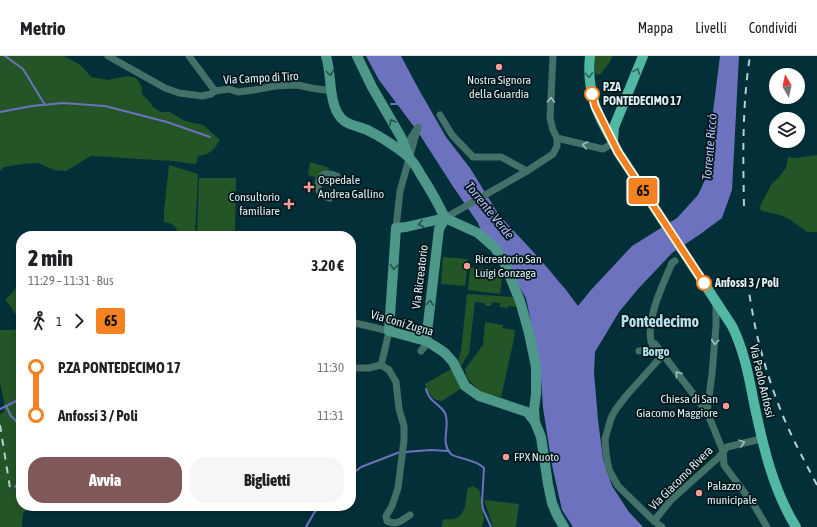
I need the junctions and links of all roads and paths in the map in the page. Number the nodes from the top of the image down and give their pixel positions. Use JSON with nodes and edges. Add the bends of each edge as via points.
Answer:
{"nodes":[{"id":1,"x":108,"y":56,"type":"edge"},
{"id":2,"x":189,"y":56,"type":"edge"},
{"id":3,"x":326,"y":56,"type":"edge"},
{"id":4,"x":357,"y":56,"type":"edge"},
{"id":5,"x":553,"y":56,"type":"edge"},
{"id":6,"x":590,"y":56,"type":"edge"},
{"id":7,"x":643,"y":56,"type":"edge"},
{"id":8,"x":215,"y":91,"type":"junction"},
{"id":9,"x":332,"y":91,"type":"junction"},
{"id":10,"x":440,"y":115,"type":"dead end"},
{"id":11,"x":557,"y":138,"type":"junction"},
{"id":12,"x":613,"y":144,"type":"junction"},
{"id":13,"x":406,"y":154,"type":"junction"},
{"id":14,"x":527,"y":170,"type":"junction"},
{"id":15,"x":336,"y":176,"type":"dead end"},
{"id":16,"x":330,"y":198,"type":"dead end"},
{"id":17,"x":449,"y":217,"type":"junction"},
{"id":18,"x":396,"y":228,"type":"junction"},
{"id":19,"x":675,"y":261,"type":"dead end"},
{"id":20,"x":716,"y":303,"type":"junction"},
{"id":21,"x":356,"y":323,"type":"edge"},
{"id":22,"x":388,"y":331,"type":"junction"},
{"id":23,"x":427,"y":342,"type":"junction"},
{"id":24,"x":651,"y":349,"type":"dead end"},
{"id":25,"x":422,"y":351,"type":"dead end"},
{"id":26,"x":639,"y":351,"type":"dead end"},
{"id":27,"x":660,"y":356,"type":"dead end"},
{"id":28,"x":381,"y":365,"type":"junction"},
{"id":29,"x":356,"y":368,"type":"edge"},
{"id":30,"x":707,"y":412,"type":"junction"},
{"id":31,"x":535,"y":422,"type":"junction"},
{"id":32,"x":762,"y":439,"type":"junction"},
{"id":33,"x":723,"y":451,"type":"junction"},
{"id":34,"x":410,"y":515,"type":"dead end"},
{"id":35,"x":654,"y":521,"type":"junction"},
{"id":36,"x":564,"y":527,"type":"edge"},
{"id":37,"x":662,"y":527,"type":"edge"},
{"id":38,"x":767,"y":527,"type":"edge"},
{"id":39,"x":796,"y":527,"type":"edge"}],
"edges":[{"from":1,"to":8,"type":"street","name":"Via Campo di Tiro","via":[[172,91],[202,96]]},
{"from":2,"to":8,"type":"street","name":"Via Campo di Tiro"},
{"from":3,"to":9,"type":"street","one_way":true},
{"from":13,"to":4,"type":"street","one_way":true,"via":[[401,137]]},
{"from":11,"to":5,"type":"street","one_way":true,"via":[[550,118]]},
{"from":6,"to":12,"type":"main road","one_way":true,"via":[[589,77],[595,106]]},
{"from":12,"to":7,"type":"main road","one_way":true,"via":[[614,127]]},
{"from":8,"to":9,"type":"street","name":"Via Campo di Tiro","via":[[229,89],[238,92],[298,85]]},
{"from":9,"to":13,"type":"street","via":[[341,118],[349,124],[370,131]]},
{"from":10,"to":14,"type":"street","via":[[452,135],[473,158],[501,157]]},
{"from":12,"to":11,"type":"street","one_way":true,"via":[[602,149]]},
{"from":11,"to":14,"type":"street","via":[[558,146],[553,154]]},
{"from":12,"to":20,"type":"main road","name":"Via Paolo Anfossi"},
{"from":13,"to":17,"type":"street"},
{"from":13,"to":18,"type":"street","via":[[418,127],[400,191]]},
{"from":14,"to":17,"type":"street"},
{"from":15,"to":16,"type":"street","via":[[325,174],[318,181],[319,192]]},
{"from":17,"to":18,"type":"street","one_way":true},
{"from":23,"to":17,"type":"street","name":"Via Ricreatorio","one_way":true,"via":[[439,229]]},
{"from":17,"to":31,"type":"street","via":[[478,233],[495,248],[504,262],[520,301],[536,367]]},
{"from":18,"to":22,"type":"street","one_way":true},
{"from":30,"to":19,"type":"street","one_way":true,"via":[[651,342],[650,329],[655,308]]},
{"from":20,"to":30,"type":"street","one_way":true},
{"from":20,"to":32,"type":"main road","name":"Via Paolo Anfossi","via":[[738,337]]},
{"from":21,"to":22,"type":"street","name":"Via Coni Zugna"},
{"from":22,"to":23,"type":"street","name":"Via Coni Zugna"},
{"from":22,"to":28,"type":"street"},
{"from":23,"to":25,"type":"street"},
{"from":23,"to":31,"type":"street","name":"Via Coni Zugna","via":[[445,353],[466,386],[479,396],[527,412]]},
{"from":24,"to":26,"type":"street"},
{"from":27,"to":35,"type":"street","via":[[608,416],[605,439],[609,470],[618,486]]},
{"from":28,"to":29,"type":"street"},
{"from":28,"to":34,"type":"street","via":[[389,370],[396,382],[398,410],[404,426],[398,488],[386,516],[387,521],[397,523]]},
{"from":30,"to":33,"type":"street"},
{"from":31,"to":36,"type":"street","via":[[541,437],[552,503]]},
{"from":33,"to":32,"type":"street","one_way":true},
{"from":32,"to":39,"type":"main road","name":"Via Paolo Anfossi","via":[[780,496]]},
{"from":33,"to":35,"type":"street","name":"Via Giacomo Rivera"},
{"from":33,"to":38,"type":"street","via":[[724,465],[751,500]]},
{"from":35,"to":37,"type":"street"}]}
